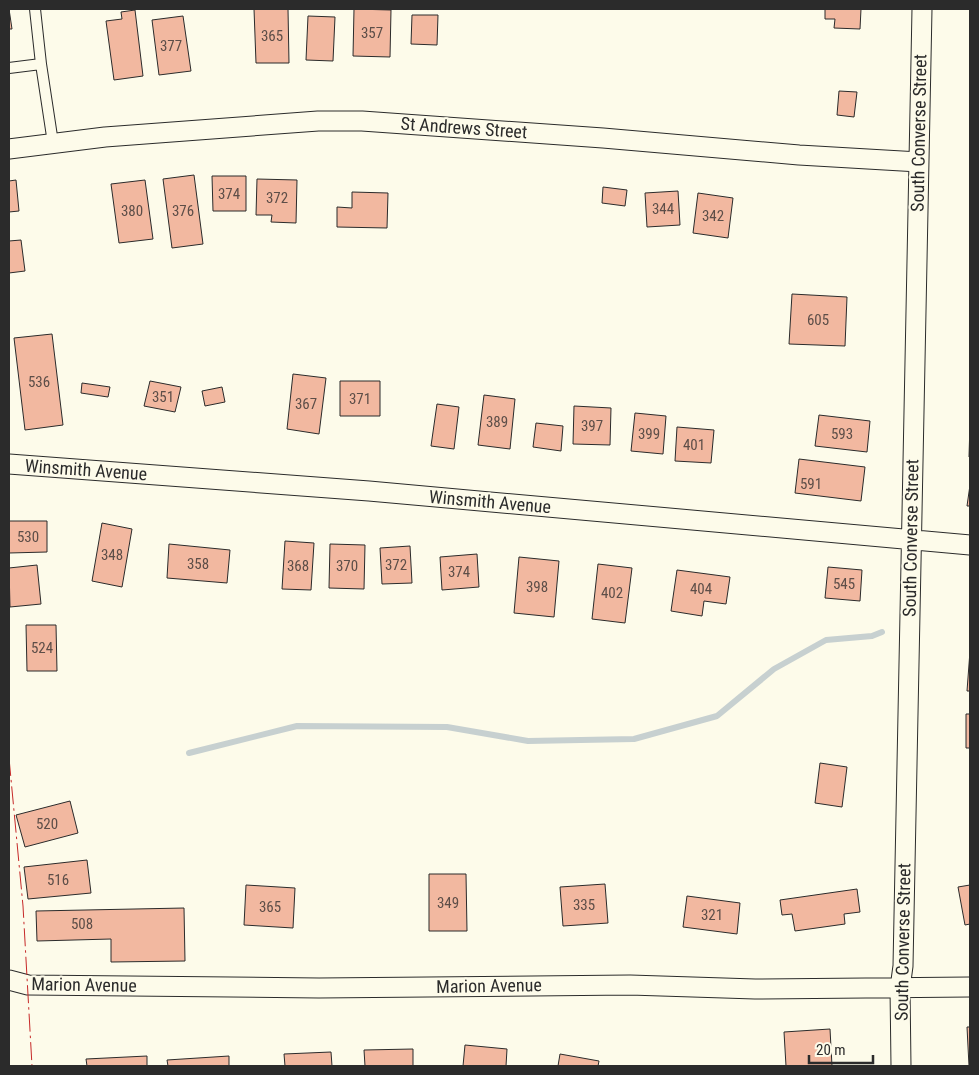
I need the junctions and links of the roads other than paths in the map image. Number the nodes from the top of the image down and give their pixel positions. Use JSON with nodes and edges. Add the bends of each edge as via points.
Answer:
{"nodes":[{"id":1,"x":35,"y":9,"type":"edge"},
{"id":2,"x":922,"y":9,"type":"edge"},
{"id":3,"x":41,"y":64,"type":"junction"},
{"id":4,"x":9,"y":68,"type":"edge"},
{"id":5,"x":53,"y":143,"type":"junction"},
{"id":6,"x":9,"y":148,"type":"edge"},
{"id":7,"x":919,"y":162,"type":"junction"},
{"id":8,"x":9,"y":464,"type":"edge"},
{"id":9,"x":910,"y":540,"type":"junction"},
{"id":10,"x":970,"y":545,"type":"edge"},
{"id":11,"x":9,"y":980,"type":"edge"},
{"id":12,"x":970,"y":987,"type":"edge"},
{"id":13,"x":900,"y":988,"type":"junction"},
{"id":14,"x":901,"y":1066,"type":"edge"}],
"edges":[{"from":1,"to":3,"type":"lane"},
{"from":2,"to":7,"type":"street","name":"South Converse Street"},
{"from":3,"to":4,"type":"lane"},
{"from":3,"to":5,"type":"lane"},
{"from":5,"to":6,"type":"street","name":"St Andrews Street"},
{"from":5,"to":7,"type":"street","name":"St Andrews Street","via":[[318,121]]},
{"from":7,"to":9,"type":"street","name":"South Converse Street"},
{"from":8,"to":9,"type":"street","name":"Winsmith Avenue","via":[[388,493]]},
{"from":9,"to":10,"type":"street","name":"Winsmith Avenue"},
{"from":9,"to":13,"type":"street","name":"South Converse Street","via":[[903,966]]},
{"from":11,"to":13,"type":"street","name":"Marion Avenue","via":[[28,985],[319,988],[621,985],[755,989]]},
{"from":12,"to":13,"type":"street","name":"Marion Avenue"},
{"from":13,"to":14,"type":"street","name":"South Converse Street"}]}
